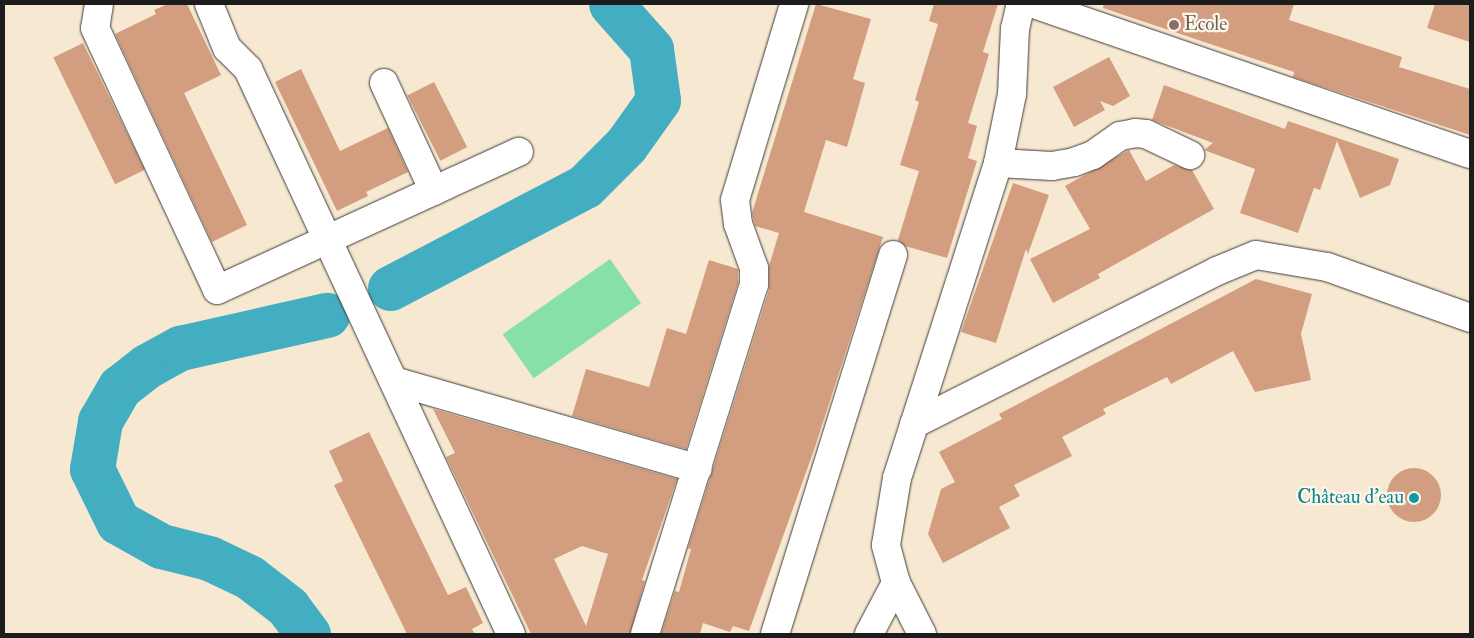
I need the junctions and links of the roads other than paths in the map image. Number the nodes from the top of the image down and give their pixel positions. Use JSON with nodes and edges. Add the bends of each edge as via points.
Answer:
{"nodes":[{"id":1,"x":99,"y":4,"type":"edge"},
{"id":2,"x":209,"y":4,"type":"edge"},
{"id":3,"x":794,"y":4,"type":"edge"},
{"id":4,"x":1021,"y":4,"type":"edge"},
{"id":5,"x":1034,"y":4,"type":"edge"},
{"id":6,"x":384,"y":83,"type":"dead end"},
{"id":7,"x":519,"y":152,"type":"dead end"},
{"id":8,"x":1470,"y":154,"type":"edge"},
{"id":9,"x":1190,"y":155,"type":"dead end"},
{"id":10,"x":998,"y":163,"type":"junction"},
{"id":11,"x":434,"y":191,"type":"junction"},
{"id":12,"x":325,"y":240,"type":"junction"},
{"id":13,"x":893,"y":255,"type":"dead end"},
{"id":14,"x":1470,"y":318,"type":"edge"},
{"id":15,"x":394,"y":381,"type":"junction"},
{"id":16,"x":914,"y":424,"type":"junction"},
{"id":17,"x":698,"y":469,"type":"junction"},
{"id":18,"x":896,"y":583,"type":"junction"},
{"id":19,"x":511,"y":634,"type":"edge"},
{"id":20,"x":645,"y":634,"type":"edge"},
{"id":21,"x":775,"y":634,"type":"edge"},
{"id":22,"x":869,"y":634,"type":"edge"},
{"id":23,"x":922,"y":634,"type":"edge"}],
"edges":[{"from":1,"to":12,"type":"street","via":[[95,28],[217,290]]},
{"from":2,"to":12,"type":"street","via":[[227,48],[248,69]]},
{"from":3,"to":17,"type":"street","via":[[735,200],[738,224],[754,268],[754,285]]},
{"from":4,"to":10,"type":"street","via":[[1015,29],[1012,94]]},
{"from":5,"to":8,"type":"street"},
{"from":6,"to":11,"type":"street"},
{"from":7,"to":11,"type":"street"},
{"from":9,"to":10,"type":"street","via":[[1146,134],[1135,133],[1120,136],[1093,155],[1074,162],[1052,166]]},
{"from":10,"to":16,"type":"street"},
{"from":11,"to":12,"type":"street"},
{"from":12,"to":15,"type":"street"},
{"from":13,"to":21,"type":"street"},
{"from":14,"to":16,"type":"street","via":[[1328,267],[1256,255],[1217,270]]},
{"from":15,"to":17,"type":"street"},
{"from":15,"to":19,"type":"street"},
{"from":16,"to":18,"type":"street","via":[[897,478],[886,545]]},
{"from":17,"to":20,"type":"street"},
{"from":18,"to":22,"type":"street"},
{"from":18,"to":23,"type":"street"}]}
